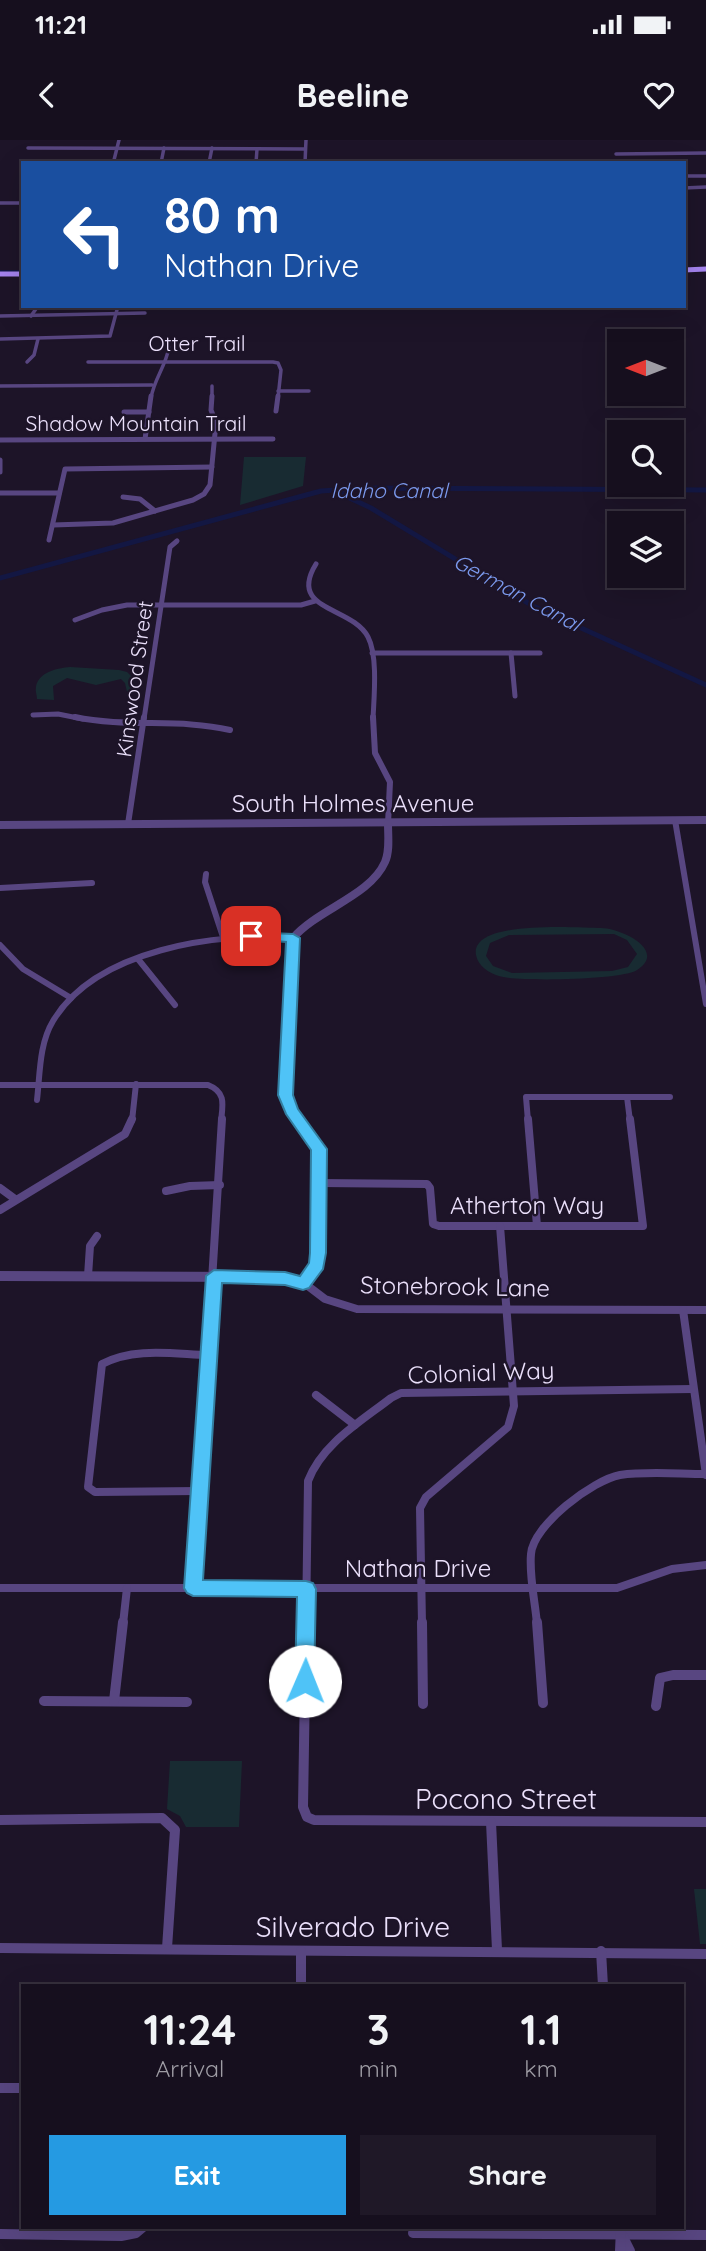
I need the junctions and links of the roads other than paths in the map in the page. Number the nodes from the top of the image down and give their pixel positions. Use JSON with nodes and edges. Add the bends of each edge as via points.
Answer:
{"nodes":[{"id":1,"x":119,"y":140,"type":"edge"},
{"id":2,"x":306,"y":140,"type":"edge"},
{"id":3,"x":28,"y":148,"type":"dead end"},
{"id":4,"x":117,"y":148,"type":"junction"},
{"id":5,"x":164,"y":148,"type":"junction"},
{"id":6,"x":212,"y":148,"type":"junction"},
{"id":7,"x":257,"y":149,"type":"junction"},
{"id":8,"x":305,"y":149,"type":"junction"},
{"id":9,"x":668,"y":153,"type":"junction"},
{"id":10,"x":706,"y":153,"type":"edge"},
{"id":11,"x":616,"y":154,"type":"dead end"},
{"id":12,"x":114,"y":160,"type":"dead end"},
{"id":13,"x":162,"y":161,"type":"edge"},
{"id":14,"x":209,"y":161,"type":"edge"},
{"id":15,"x":256,"y":161,"type":"edge"},
{"id":16,"x":304,"y":161,"type":"edge"},
{"id":17,"x":670,"y":161,"type":"edge"},
{"id":18,"x":686,"y":176,"type":"edge"},
{"id":19,"x":706,"y":176,"type":"edge"},
{"id":20,"x":686,"y":188,"type":"edge"},
{"id":21,"x":706,"y":188,"type":"edge"},
{"id":22,"x":0,"y":203,"type":"edge"},
{"id":23,"x":21,"y":203,"type":"edge"},
{"id":24,"x":706,"y":269,"type":"edge"},
{"id":25,"x":686,"y":270,"type":"edge"},
{"id":26,"x":0,"y":274,"type":"edge"},
{"id":27,"x":21,"y":274,"type":"edge"},
{"id":28,"x":37,"y":308,"type":"edge"},
{"id":29,"x":117,"y":308,"type":"edge"},
{"id":30,"x":116,"y":313,"type":"junction"},
{"id":31,"x":145,"y":313,"type":"dead end"},
{"id":32,"x":0,"y":316,"type":"edge"},
{"id":33,"x":31,"y":316,"type":"junction"},
{"id":34,"x":0,"y":339,"type":"edge"},
{"id":35,"x":38,"y":339,"type":"junction"},
{"id":36,"x":169,"y":347,"type":"dead end"},
{"id":37,"x":167,"y":360,"type":"junction"},
{"id":38,"x":27,"y":362,"type":"dead end"},
{"id":39,"x":88,"y":362,"type":"dead end"},
{"id":40,"x":152,"y":385,"type":"junction"},
{"id":41,"x":0,"y":386,"type":"edge"},
{"id":42,"x":212,"y":386,"type":"dead end"},
{"id":43,"x":278,"y":391,"type":"junction"},
{"id":44,"x":309,"y":391,"type":"dead end"},
{"id":45,"x":276,"y":411,"type":"dead end"},
{"id":46,"x":124,"y":412,"type":"dead end"},
{"id":47,"x":149,"y":412,"type":"junction"},
{"id":48,"x":145,"y":439,"type":"junction"},
{"id":49,"x":215,"y":439,"type":"junction"},
{"id":50,"x":273,"y":439,"type":"dead end"},
{"id":51,"x":0,"y":440,"type":"edge"},
{"id":52,"x":0,"y":460,"type":"edge"},
{"id":53,"x":212,"y":467,"type":"junction"},
{"id":54,"x":0,"y":470,"type":"edge"},
{"id":55,"x":0,"y":493,"type":"edge"},
{"id":56,"x":59,"y":493,"type":"junction"},
{"id":57,"x":123,"y":497,"type":"dead end"},
{"id":58,"x":155,"y":511,"type":"junction"},
{"id":59,"x":53,"y":525,"type":"junction"},
{"id":60,"x":50,"y":540,"type":"dead end"},
{"id":61,"x":177,"y":541,"type":"dead end"},
{"id":62,"x":316,"y":564,"type":"dead end"},
{"id":63,"x":315,"y":601,"type":"junction"},
{"id":64,"x":161,"y":605,"type":"junction"},
{"id":65,"x":75,"y":620,"type":"dead end"},
{"id":66,"x":372,"y":653,"type":"junction"},
{"id":67,"x":511,"y":653,"type":"junction"},
{"id":68,"x":540,"y":653,"type":"dead end"},
{"id":69,"x":515,"y":696,"type":"dead end"},
{"id":70,"x":33,"y":715,"type":"dead end"},
{"id":71,"x":144,"y":726,"type":"junction"},
{"id":72,"x":230,"y":730,"type":"dead end"},
{"id":73,"x":675,"y":820,"type":"junction"},
{"id":74,"x":706,"y":820,"type":"edge"},
{"id":75,"x":128,"y":824,"type":"junction"},
{"id":76,"x":388,"y":824,"type":"junction"},
{"id":77,"x":0,"y":825,"type":"edge"},
{"id":78,"x":206,"y":874,"type":"dead end"},
{"id":79,"x":92,"y":883,"type":"dead end"},
{"id":80,"x":0,"y":888,"type":"edge"},
{"id":81,"x":223,"y":937,"type":"junction"},
{"id":82,"x":293,"y":938,"type":"junction"},
{"id":83,"x":1,"y":951,"type":"edge"},
{"id":84,"x":138,"y":959,"type":"junction"},
{"id":85,"x":71,"y":998,"type":"junction"},
{"id":86,"x":706,"y":1004,"type":"edge"},
{"id":87,"x":175,"y":1005,"type":"dead end"},
{"id":88,"x":136,"y":1084,"type":"junction"},
{"id":89,"x":0,"y":1085,"type":"edge"},
{"id":90,"x":38,"y":1085,"type":"junction"},
{"id":91,"x":627,"y":1097,"type":"junction"},
{"id":92,"x":670,"y":1097,"type":"dead end"},
{"id":93,"x":37,"y":1100,"type":"dead end"},
{"id":94,"x":320,"y":1183,"type":"junction"},
{"id":95,"x":220,"y":1185,"type":"junction"},
{"id":96,"x":0,"y":1188,"type":"edge"},
{"id":97,"x":166,"y":1191,"type":"dead end"},
{"id":98,"x":15,"y":1199,"type":"junction"},
{"id":99,"x":0,"y":1210,"type":"edge"},
{"id":100,"x":500,"y":1226,"type":"junction"},
{"id":101,"x":537,"y":1226,"type":"junction"},
{"id":102,"x":97,"y":1236,"type":"dead end"},
{"id":103,"x":0,"y":1276,"type":"edge"},
{"id":104,"x":88,"y":1276,"type":"junction"},
{"id":105,"x":214,"y":1276,"type":"junction"},
{"id":106,"x":303,"y":1283,"type":"junction"},
{"id":107,"x":507,"y":1309,"type":"junction"},
{"id":108,"x":683,"y":1310,"type":"junction"},
{"id":109,"x":706,"y":1310,"type":"edge"},
{"id":110,"x":208,"y":1356,"type":"junction"},
{"id":111,"x":693,"y":1389,"type":"junction"},
{"id":112,"x":513,"y":1390,"type":"junction"},
{"id":113,"x":316,"y":1395,"type":"dead end"},
{"id":114,"x":355,"y":1425,"type":"junction"},
{"id":115,"x":706,"y":1474,"type":"edge"},
{"id":116,"x":198,"y":1491,"type":"junction"},
{"id":117,"x":706,"y":1565,"type":"edge"},
{"id":118,"x":0,"y":1588,"type":"edge"},
{"id":119,"x":127,"y":1588,"type":"junction"},
{"id":120,"x":193,"y":1588,"type":"junction"},
{"id":121,"x":421,"y":1588,"type":"junction"},
{"id":122,"x":536,"y":1588,"type":"junction"},
{"id":123,"x":306,"y":1589,"type":"junction"},
{"id":124,"x":706,"y":1675,"type":"edge"},
{"id":125,"x":114,"y":1701,"type":"junction"},
{"id":126,"x":44,"y":1702,"type":"dead end"},
{"id":127,"x":187,"y":1702,"type":"dead end"},
{"id":128,"x":543,"y":1703,"type":"dead end"},
{"id":129,"x":423,"y":1704,"type":"dead end"},
{"id":130,"x":656,"y":1706,"type":"dead end"},
{"id":131,"x":307,"y":1817,"type":"joint"},
{"id":132,"x":0,"y":1820,"type":"edge"},
{"id":133,"x":491,"y":1822,"type":"junction"},
{"id":134,"x":706,"y":1822,"type":"edge"},
{"id":135,"x":0,"y":1948,"type":"edge"},
{"id":136,"x":167,"y":1948,"type":"junction"},
{"id":137,"x":497,"y":1950,"type":"junction"},
{"id":138,"x":301,"y":1951,"type":"junction"},
{"id":139,"x":601,"y":1951,"type":"junction"},
{"id":140,"x":706,"y":1954,"type":"edge"},
{"id":141,"x":301,"y":1984,"type":"edge"},
{"id":142,"x":603,"y":1984,"type":"edge"},
{"id":143,"x":0,"y":2088,"type":"edge"},
{"id":144,"x":21,"y":2088,"type":"edge"},
{"id":145,"x":141,"y":2229,"type":"edge"},
{"id":146,"x":622,"y":2231,"type":"edge"},
{"id":147,"x":413,"y":2233,"type":"dead end"},
{"id":148,"x":0,"y":2234,"type":"edge"},
{"id":149,"x":706,"y":2235,"type":"edge"},
{"id":150,"x":620,"y":2251,"type":"edge"},
{"id":151,"x":630,"y":2251,"type":"edge"}],
"edges":[{"from":1,"to":4,"type":"street"},
{"from":2,"to":8,"type":"street"},
{"from":3,"to":4,"type":"street"},
{"from":4,"to":5,"type":"street"},
{"from":4,"to":12,"type":"street"},
{"from":5,"to":6,"type":"street"},
{"from":5,"to":13,"type":"street"},
{"from":6,"to":7,"type":"street"},
{"from":6,"to":14,"type":"street"},
{"from":7,"to":8,"type":"street"},
{"from":7,"to":15,"type":"street"},
{"from":8,"to":16,"type":"street"},
{"from":9,"to":10,"type":"street"},
{"from":9,"to":11,"type":"street"},
{"from":9,"to":17,"type":"street"},
{"from":18,"to":19,"type":"street"},
{"from":20,"to":21,"type":"street"},
{"from":22,"to":23,"type":"street"},
{"from":24,"to":25,"type":"main road"},
{"from":26,"to":27,"type":"main road"},
{"from":28,"to":33,"type":"street"},
{"from":29,"to":30,"type":"street"},
{"from":30,"to":31,"type":"street"},
{"from":30,"to":33,"type":"street"},
{"from":30,"to":35,"type":"street","via":[[110,336]]},
{"from":32,"to":33,"type":"street"},
{"from":34,"to":35,"type":"street"},
{"from":35,"to":38,"type":"street"},
{"from":36,"to":37,"type":"street"},
{"from":37,"to":39,"type":"street","name":"Otter Trail"},
{"from":37,"to":40,"type":"street"},
{"from":37,"to":43,"type":"street","name":"Otter Trail","via":[[273,362],[280,366]]},
{"from":40,"to":41,"type":"street"},
{"from":40,"to":47,"type":"street"},
{"from":42,"to":49,"type":"street"},
{"from":43,"to":44,"type":"street"},
{"from":43,"to":45,"type":"street"},
{"from":46,"to":47,"type":"street"},
{"from":47,"to":48,"type":"street"},
{"from":48,"to":49,"type":"street","name":"Shadow Mountain Trail"},
{"from":48,"to":51,"type":"street","name":"Shadow Mountain Trail"},
{"from":49,"to":50,"type":"street","name":"Shadow Mountain Trail"},
{"from":49,"to":53,"type":"street"},
{"from":52,"to":54,"type":"street"},
{"from":53,"to":56,"type":"street","via":[[65,469]]},
{"from":53,"to":58,"type":"street","via":[[204,494]]},
{"from":55,"to":56,"type":"street"},
{"from":56,"to":59,"type":"street"},
{"from":57,"to":58,"type":"street","via":[[140,499]]},
{"from":58,"to":59,"type":"street","via":[[104,524]]},
{"from":59,"to":60,"type":"street"},
{"from":61,"to":64,"type":"street","name":"Kinswood Street","via":[[170,547]]},
{"from":62,"to":63,"type":"street","via":[[308,572],[307,584]]},
{"from":63,"to":64,"type":"street","via":[[300,605]]},
{"from":63,"to":66,"type":"street","via":[[362,628],[371,641]]},
{"from":64,"to":65,"type":"street","via":[[113,607]]},
{"from":64,"to":71,"type":"street","name":"Kinswood Street"},
{"from":66,"to":67,"type":"street"},
{"from":66,"to":76,"type":"street","via":[[373,742],[390,782]]},
{"from":67,"to":68,"type":"street"},
{"from":67,"to":69,"type":"street"},
{"from":70,"to":71,"type":"street","via":[[58,713],[95,723]]},
{"from":71,"to":72,"type":"street","via":[[209,725]]},
{"from":71,"to":75,"type":"street","name":"Kinswood Street"},
{"from":73,"to":74,"type":"street","name":"South Holmes Avenue"},
{"from":73,"to":76,"type":"street","name":"South Holmes Avenue"},
{"from":73,"to":86,"type":"street"},
{"from":75,"to":76,"type":"street","name":"South Holmes Avenue"},
{"from":75,"to":77,"type":"street","name":"South Holmes Avenue"},
{"from":76,"to":82,"type":"street","via":[[387,854],[379,872],[309,920]]},
{"from":78,"to":81,"type":"street"},
{"from":79,"to":80,"type":"street"},
{"from":81,"to":82,"type":"street"},
{"from":81,"to":84,"type":"street"},
{"from":82,"to":94,"type":"street","via":[[285,1095],[319,1149]]},
{"from":83,"to":85,"type":"street"},
{"from":84,"to":85,"type":"street","via":[[92,981]]},
{"from":84,"to":87,"type":"street"},
{"from":85,"to":90,"type":"street","via":[[47,1034]]},
{"from":88,"to":90,"type":"street"},
{"from":88,"to":95,"type":"street","via":[[218,1088],[224,1114]]},
{"from":88,"to":98,"type":"street","via":[[132,1124],[125,1134]]},
{"from":89,"to":90,"type":"street"},
{"from":90,"to":93,"type":"street"},
{"from":91,"to":92,"type":"street"},
{"from":91,"to":101,"type":"street","via":[[526,1097]]},
{"from":91,"to":101,"type":"street","name":"Atherton Way","via":[[643,1226]]},
{"from":94,"to":100,"type":"street","name":"Atherton Way","via":[[427,1184],[433,1224]]},
{"from":94,"to":106,"type":"street","via":[[317,1264]]},
{"from":95,"to":97,"type":"street"},
{"from":95,"to":105,"type":"street"},
{"from":96,"to":98,"type":"street"},
{"from":98,"to":99,"type":"street"},
{"from":100,"to":101,"type":"street","name":"Atherton Way"},
{"from":100,"to":107,"type":"street"},
{"from":102,"to":104,"type":"street","via":[[90,1246]]},
{"from":103,"to":104,"type":"street","name":"Stonebrook Lane"},
{"from":104,"to":105,"type":"street","name":"Stonebrook Lane"},
{"from":105,"to":106,"type":"street","name":"Stonebrook Lane","via":[[285,1278]]},
{"from":105,"to":110,"type":"street"},
{"from":106,"to":107,"type":"street","name":"Stonebrook Lane","via":[[325,1299],[357,1309]]},
{"from":107,"to":108,"type":"street","name":"Stonebrook Lane"},
{"from":107,"to":112,"type":"street"},
{"from":108,"to":109,"type":"street","name":"Stonebrook Lane"},
{"from":108,"to":111,"type":"street"},
{"from":110,"to":116,"type":"street"},
{"from":110,"to":116,"type":"street","via":[[134,1355],[103,1364],[88,1487],[95,1492]]},
{"from":111,"to":112,"type":"street","name":"Colonial Way"},
{"from":111,"to":115,"type":"street"},
{"from":112,"to":114,"type":"street","name":"Colonial Way","via":[[401,1393]]},
{"from":112,"to":121,"type":"street","via":[[508,1427],[426,1497],[421,1508]]},
{"from":113,"to":114,"type":"street"},
{"from":114,"to":123,"type":"street","name":"Colonial Way","via":[[309,1474]]},
{"from":115,"to":122,"type":"street","via":[[620,1475],[600,1480],[537,1534],[531,1553]]},
{"from":116,"to":120,"type":"street"},
{"from":117,"to":122,"type":"street","name":"Nathan Drive","via":[[672,1569],[617,1588]]},
{"from":118,"to":119,"type":"street","name":"Nathan Drive"},
{"from":119,"to":120,"type":"street","name":"Nathan Drive"},
{"from":119,"to":125,"type":"street"},
{"from":120,"to":123,"type":"street","name":"Nathan Drive"},
{"from":121,"to":122,"type":"street","name":"Nathan Drive"},
{"from":121,"to":123,"type":"street","name":"Nathan Drive"},
{"from":121,"to":129,"type":"street"},
{"from":122,"to":128,"type":"street"},
{"from":123,"to":131,"type":"street","name":"Colonial Way","via":[[303,1807]]},
{"from":124,"to":130,"type":"street","via":[[660,1678]]},
{"from":125,"to":126,"type":"street"},
{"from":125,"to":127,"type":"street"},
{"from":131,"to":133,"type":"street","name":"Pocono Street"},
{"from":132,"to":136,"type":"street","via":[[162,1818],[171,1824],[175,1830]]},
{"from":133,"to":134,"type":"street","name":"Pocono Street"},
{"from":133,"to":137,"type":"street"},
{"from":135,"to":136,"type":"street","name":"Silverado Drive"},
{"from":136,"to":138,"type":"street","name":"Silverado Drive"},
{"from":137,"to":138,"type":"street","name":"Silverado Drive"},
{"from":137,"to":139,"type":"street","name":"Silverado Drive"},
{"from":138,"to":141,"type":"street"},
{"from":139,"to":140,"type":"street","name":"Silverado Drive"},
{"from":139,"to":142,"type":"street"},
{"from":143,"to":144,"type":"street"},
{"from":145,"to":148,"type":"street","via":[[121,2236]]},
{"from":146,"to":147,"type":"street"},
{"from":146,"to":149,"type":"street"},
{"from":146,"to":150,"type":"street"},
{"from":146,"to":151,"type":"street"}]}
